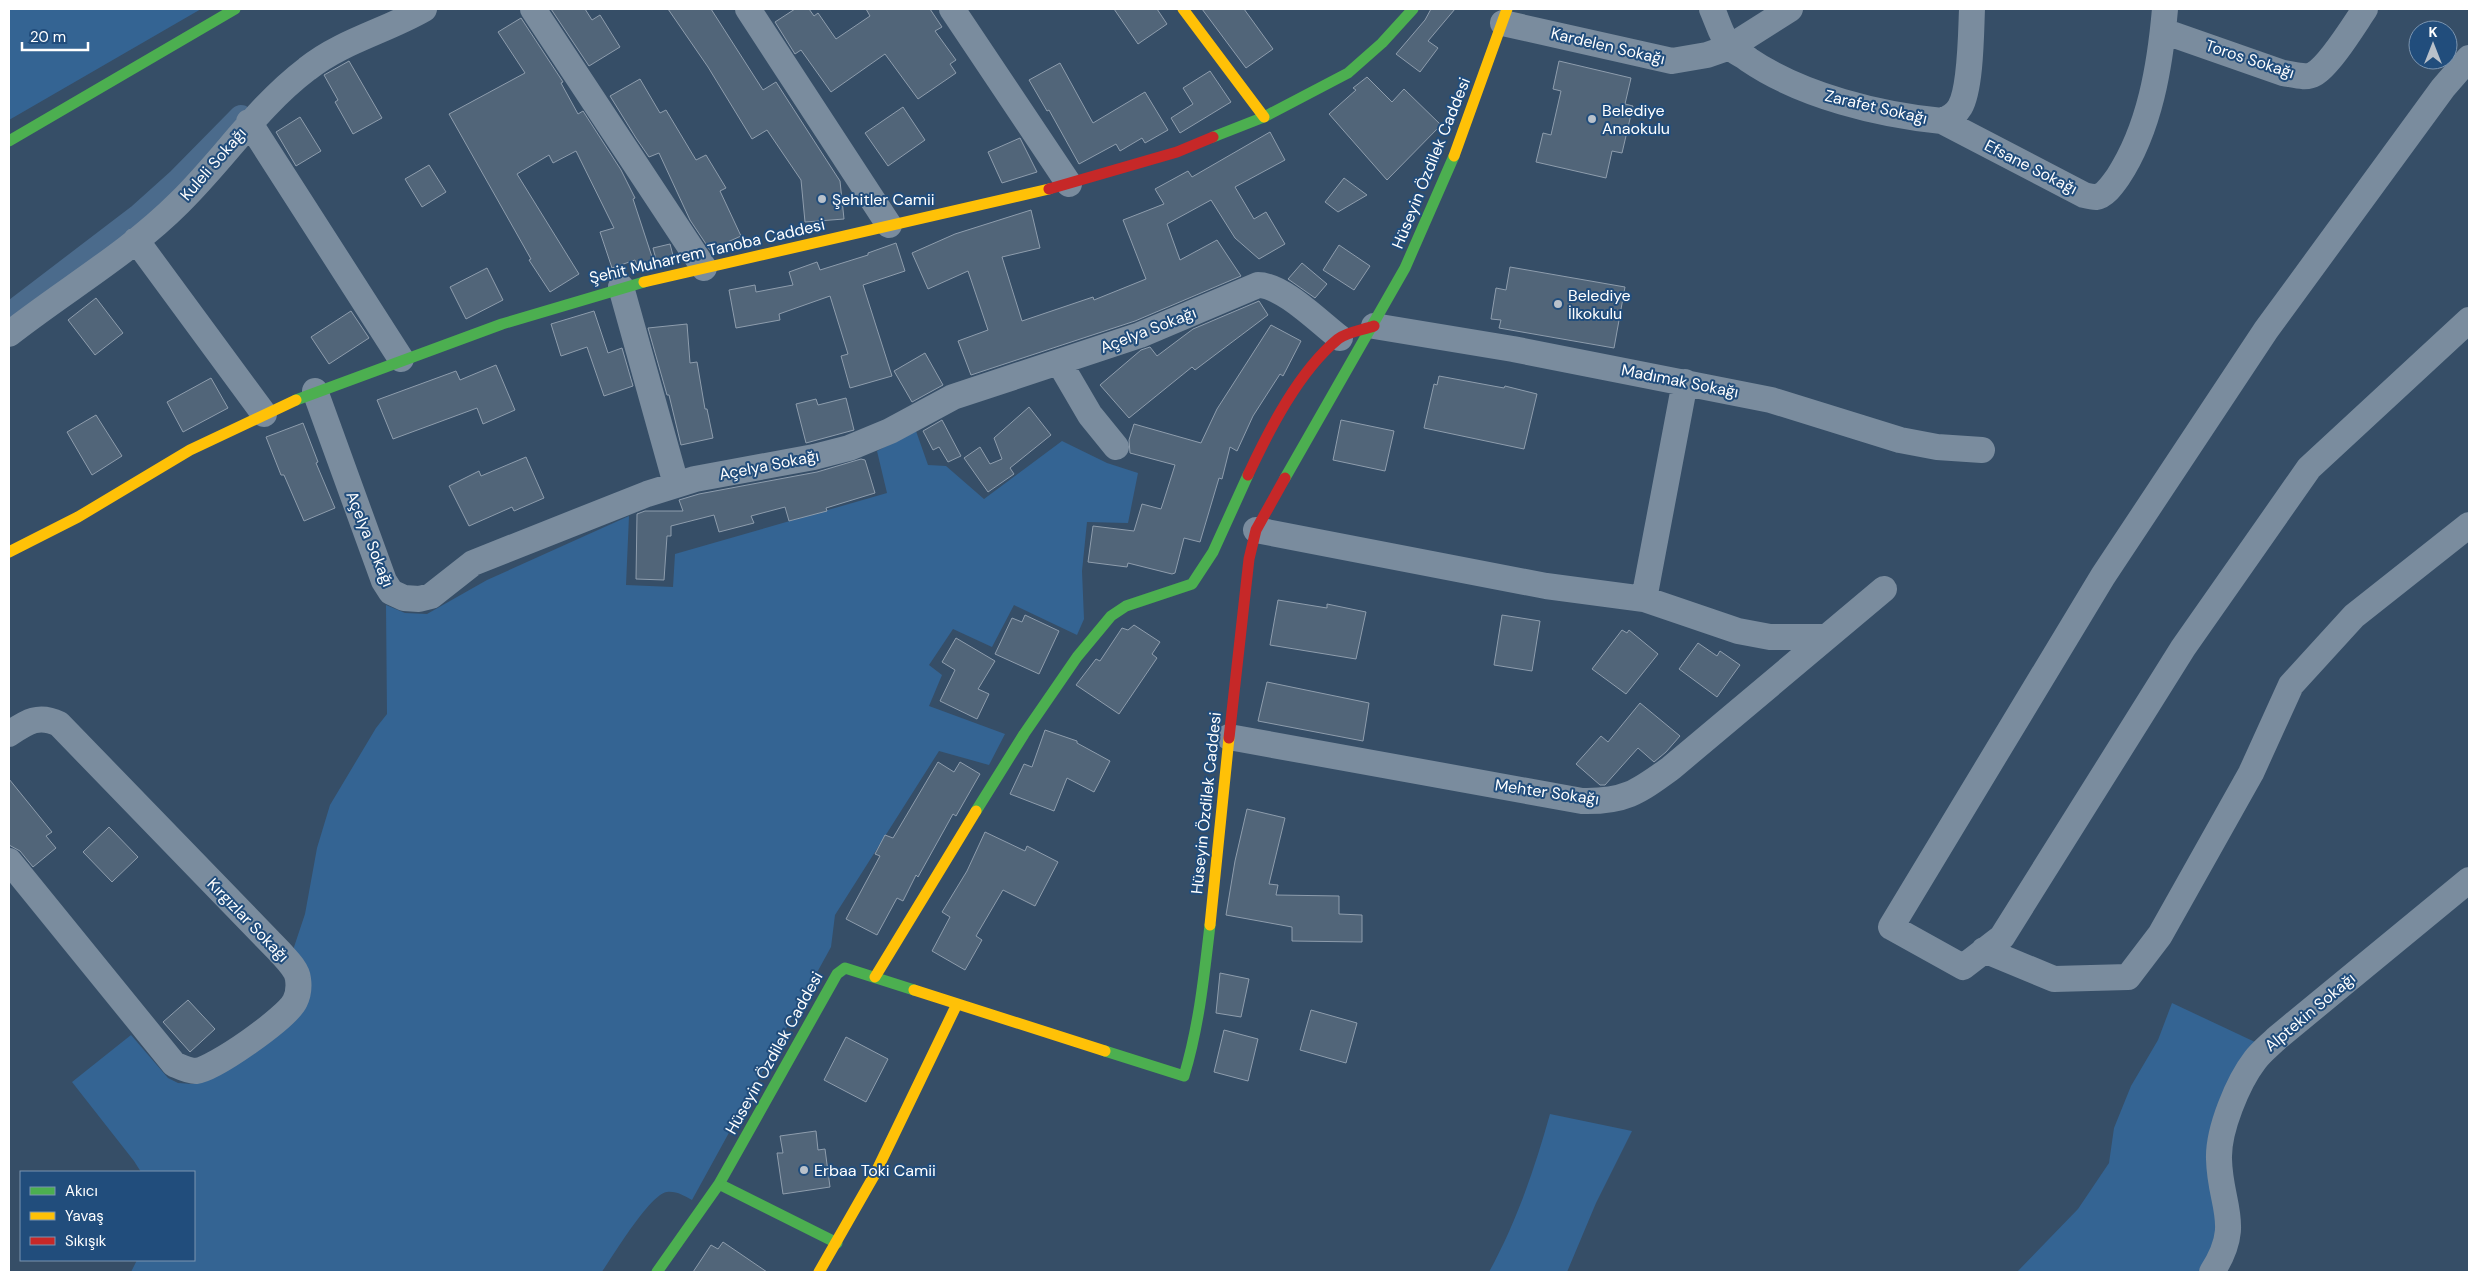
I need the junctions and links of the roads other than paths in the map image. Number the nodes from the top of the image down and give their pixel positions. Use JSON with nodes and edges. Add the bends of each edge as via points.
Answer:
{"nodes":[{"id":1,"x":235,"y":9,"type":"edge"},
{"id":2,"x":424,"y":9,"type":"edge"},
{"id":3,"x":533,"y":9,"type":"edge"},
{"id":4,"x":748,"y":9,"type":"edge"},
{"id":5,"x":952,"y":9,"type":"edge"},
{"id":6,"x":1182,"y":9,"type":"edge"},
{"id":7,"x":1413,"y":9,"type":"edge"},
{"id":8,"x":1712,"y":9,"type":"edge"},
{"id":9,"x":1790,"y":9,"type":"edge"},
{"id":10,"x":1972,"y":9,"type":"edge"},
{"id":11,"x":2365,"y":9,"type":"edge"},
{"id":12,"x":1505,"y":16,"type":"edge"},
{"id":13,"x":2164,"y":20,"type":"edge"},
{"id":14,"x":1730,"y":47,"type":"junction"},
{"id":15,"x":2469,"y":58,"type":"edge"},
{"id":16,"x":1264,"y":117,"type":"junction"},
{"id":17,"x":1942,"y":121,"type":"junction"},
{"id":18,"x":249,"y":122,"type":"junction"},
{"id":19,"x":9,"y":141,"type":"edge"},
{"id":20,"x":1069,"y":184,"type":"junction"},
{"id":21,"x":889,"y":226,"type":"junction"},
{"id":22,"x":136,"y":240,"type":"junction"},
{"id":23,"x":704,"y":268,"type":"junction"},
{"id":24,"x":621,"y":287,"type":"junction"},
{"id":25,"x":2469,"y":320,"type":"edge"},
{"id":26,"x":1374,"y":326,"type":"junction"},
{"id":27,"x":9,"y":334,"type":"edge"},
{"id":28,"x":1340,"y":338,"type":"junction"},
{"id":29,"x":401,"y":359,"type":"junction"},
{"id":30,"x":1059,"y":362,"type":"junction"},
{"id":31,"x":1685,"y":382,"type":"junction"},
{"id":32,"x":315,"y":391,"type":"junction"},
{"id":33,"x":264,"y":414,"type":"junction"},
{"id":34,"x":1116,"y":446,"type":"dead end"},
{"id":35,"x":1982,"y":450,"type":"dead end"},
{"id":36,"x":676,"y":484,"type":"junction"},
{"id":37,"x":2469,"y":525,"type":"edge"},
{"id":38,"x":1256,"y":530,"type":"junction"},
{"id":39,"x":9,"y":552,"type":"edge"},
{"id":40,"x":1884,"y":589,"type":"dead end"},
{"id":41,"x":1644,"y":599,"type":"junction"},
{"id":42,"x":1826,"y":637,"type":"junction"},
{"id":43,"x":9,"y":734,"type":"edge"},
{"id":44,"x":1229,"y":737,"type":"junction"},
{"id":45,"x":9,"y":861,"type":"edge"},
{"id":46,"x":2469,"y":880,"type":"edge"},
{"id":47,"x":1984,"y":950,"type":"junction"},
{"id":48,"x":876,"y":977,"type":"junction"},
{"id":49,"x":957,"y":1004,"type":"junction"},
{"id":50,"x":719,"y":1184,"type":"junction"},
{"id":51,"x":837,"y":1243,"type":"junction"},
{"id":52,"x":657,"y":1272,"type":"edge"},
{"id":53,"x":819,"y":1272,"type":"edge"},
{"id":54,"x":2212,"y":1272,"type":"edge"}],
"edges":[{"from":1,"to":19,"type":"street"},
{"from":2,"to":18,"type":"street","name":"Kuleli Sokağı","via":[[375,34],[342,46],[308,67]]},
{"from":3,"to":23,"type":"street"},
{"from":4,"to":21,"type":"street"},
{"from":5,"to":20,"type":"street"},
{"from":6,"to":16,"type":"street"},
{"from":7,"to":16,"type":"street","name":"Şehit Muharrem Tanoba Caddesi","via":[[1348,73]]},
{"from":8,"to":14,"type":"street"},
{"from":9,"to":14,"type":"street","name":"Kardelen Sokağı"},
{"from":10,"to":17,"type":"street","name":"Zarafet Sokağı","via":[[1969,58],[1961,106],[1952,117]]},
{"from":11,"to":13,"type":"street","name":"Toros Sokağı","via":[[2324,65],[2314,75],[2302,76],[2284,73]]},
{"from":12,"to":14,"type":"street","name":"Kardelen Sokağı","via":[[1672,61]]},
{"from":12,"to":26,"type":"street","name":"Hüseyin Özdilek Caddesi","via":[[1438,194],[1405,268]]},
{"from":13,"to":17,"type":"street","name":"Efsane Sokağı","via":[[2154,83],[2139,138],[2114,183],[2104,194],[2096,197],[2084,195]]},
{"from":14,"to":17,"type":"street","name":"Zarafet Sokağı","via":[[1761,68],[1824,95],[1877,110]]},
{"from":15,"to":47,"type":"street","via":[[2437,96],[2261,338],[2103,576],[1891,927],[1963,967]]},
{"from":16,"to":20,"type":"street","name":"Şehit Muharrem Tanoba Caddesi","via":[[1177,152]]},
{"from":18,"to":22,"type":"street","name":"Kuleli Sokağı","via":[[179,204]]},
{"from":18,"to":29,"type":"street"},
{"from":20,"to":21,"type":"street","name":"Şehit Muharrem Tanoba Caddesi"},
{"from":21,"to":23,"type":"street","name":"Şehit Muharrem Tanoba Caddesi"},
{"from":22,"to":27,"type":"street","name":"Kuleli Sokağı"},
{"from":22,"to":33,"type":"street"},
{"from":23,"to":24,"type":"street","name":"Şehit Muharrem Tanoba Caddesi"},
{"from":24,"to":29,"type":"street","name":"Şehit Muharrem Tanoba Caddesi","via":[[552,306]]},
{"from":24,"to":36,"type":"street"},
{"from":25,"to":47,"type":"street","via":[[2309,468],[2183,648],[2002,937]]},
{"from":26,"to":28,"type":"street"},
{"from":26,"to":31,"type":"street","name":"Madımak Sokağı"},
{"from":26,"to":38,"type":"street","name":"Hüseyin Özdilek Caddesi"},
{"from":28,"to":30,"type":"street","name":"Açelya Sokağı","via":[[1281,293],[1266,285],[1258,285],[1140,335]]},
{"from":28,"to":48,"type":"street","via":[[1322,355],[1288,400],[1198,577],[1192,584],[1126,606],[1097,631],[1024,734]]},
{"from":29,"to":32,"type":"street","name":"Şehit Muharrem Tanoba Caddesi"},
{"from":30,"to":34,"type":"street","via":[[1090,415]]},
{"from":30,"to":36,"type":"street","name":"Açelya Sokağı","via":[[953,397],[890,431],[849,448]]},
{"from":31,"to":35,"type":"street","name":"Madımak Sokağı","via":[[1771,400],[1900,440]]},
{"from":31,"to":41,"type":"street"},
{"from":32,"to":33,"type":"street","name":"Şehit Muharrem Tanoba Caddesi"},
{"from":32,"to":36,"type":"street","name":"Açelya Sokağı","via":[[384,581],[391,592],[404,598],[431,596],[474,563]]},
{"from":33,"to":39,"type":"street","name":"Şehit Muharrem Tanoba Caddesi","via":[[190,450],[66,524]]},
{"from":37,"to":47,"type":"street","via":[[2354,616],[2291,685],[2251,773],[2160,935],[2128,977],[2054,978]]},
{"from":38,"to":41,"type":"street","via":[[1546,586]]},
{"from":38,"to":44,"type":"street","name":"Hüseyin Özdilek Caddesi","via":[[1249,559]]},
{"from":40,"to":42,"type":"street","name":"Mehter Sokağı"},
{"from":41,"to":42,"type":"street","via":[[1738,631],[1770,637]]},
{"from":42,"to":44,"type":"street","name":"Mehter Sokağı","via":[[1671,768],[1642,789],[1621,799],[1604,802],[1582,801]]},
{"from":43,"to":45,"type":"street","name":"Kırgızlar Sokağı","via":[[39,719],[59,724],[279,951],[298,976],[294,1003],[280,1018],[212,1066],[184,1069],[174,1064]]},
{"from":44,"to":49,"type":"street","name":"Hüseyin Özdilek Caddesi","via":[[1201,1008],[1184,1076]]},
{"from":46,"to":54,"type":"street","name":"Alptekin Sokağı","via":[[2277,1038],[2255,1060],[2234,1098],[2224,1128],[2218,1158],[2230,1228]]},
{"from":48,"to":49,"type":"street","name":"Hüseyin Özdilek Caddesi"},
{"from":48,"to":50,"type":"street","name":"Hüseyin Özdilek Caddesi","via":[[845,968],[836,974]]},
{"from":49,"to":51,"type":"street","via":[[880,1166]]},
{"from":50,"to":51,"type":"street"},
{"from":50,"to":52,"type":"street","name":"Hüseyin Özdilek Caddesi"},
{"from":51,"to":53,"type":"street"}]}
